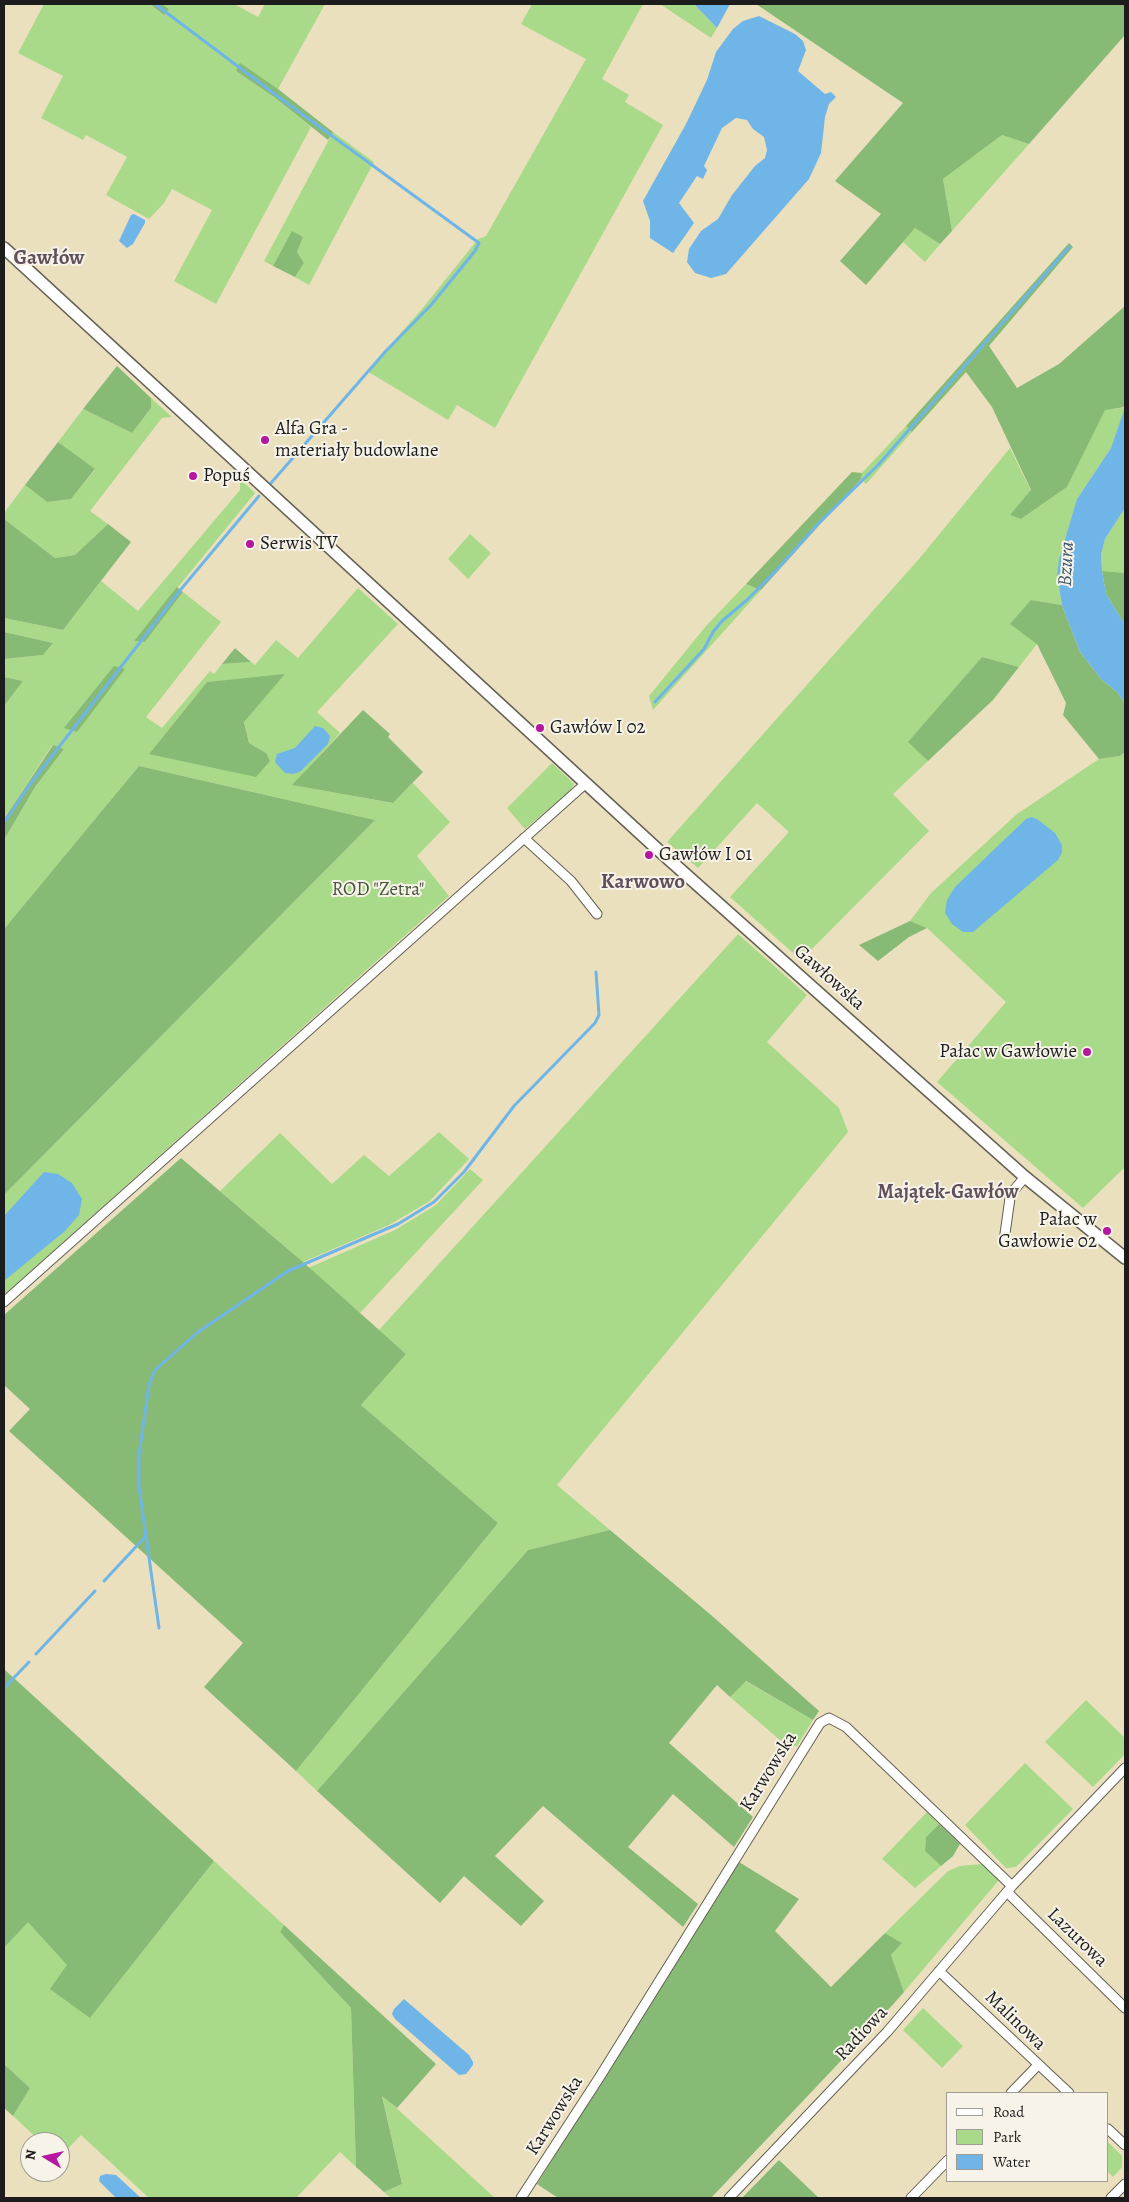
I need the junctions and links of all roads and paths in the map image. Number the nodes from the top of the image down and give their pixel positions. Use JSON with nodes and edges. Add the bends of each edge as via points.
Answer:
{"nodes":[{"id":1,"x":4,"y":248,"type":"edge"},
{"id":2,"x":585,"y":784,"type":"junction"},
{"id":3,"x":524,"y":838,"type":"junction"},
{"id":4,"x":598,"y":914,"type":"dead end"},
{"id":5,"x":1025,"y":1177,"type":"junction"},
{"id":6,"x":1004,"y":1241,"type":"dead end"},
{"id":7,"x":1125,"y":1258,"type":"edge"},
{"id":8,"x":4,"y":1302,"type":"edge"},
{"id":9,"x":1125,"y":1768,"type":"edge"},
{"id":10,"x":1009,"y":1889,"type":"junction"},
{"id":11,"x":939,"y":1971,"type":"junction"},
{"id":12,"x":1125,"y":2008,"type":"edge"},
{"id":13,"x":1038,"y":2065,"type":"junction"},
{"id":14,"x":1012,"y":2092,"type":"edge"},
{"id":15,"x":1067,"y":2092,"type":"edge"},
{"id":16,"x":1109,"y":2130,"type":"edge"},
{"id":17,"x":1125,"y":2145,"type":"edge"},
{"id":18,"x":946,"y":2162,"type":"edge"},
{"id":19,"x":1125,"y":2184,"type":"edge"},
{"id":20,"x":521,"y":2198,"type":"edge"},
{"id":21,"x":730,"y":2198,"type":"edge"},
{"id":22,"x":912,"y":2198,"type":"edge"},
{"id":23,"x":1111,"y":2198,"type":"edge"}],
"edges":[{"from":1,"to":2,"type":"street","name":"Gawłowska"},
{"from":2,"to":3,"type":"street"},
{"from":2,"to":5,"type":"street","name":"Gawłowska"},
{"from":3,"to":4,"type":"street","via":[[576,886]]},
{"from":3,"to":8,"type":"street"},
{"from":5,"to":6,"type":"street","via":[[1010,1198]]},
{"from":5,"to":7,"type":"street","name":"Gawłowska"},
{"from":9,"to":10,"type":"street"},
{"from":10,"to":11,"type":"street","name":"Radiowa"},
{"from":10,"to":12,"type":"street","name":"Lazurowa"},
{"from":10,"to":20,"type":"street","name":"Karwowska","via":[[846,1727],[829,1718],[820,1723]]},
{"from":11,"to":13,"type":"street","name":"Malinowa"},
{"from":11,"to":21,"type":"street","name":"Radiowa","via":[[887,2032]]},
{"from":13,"to":14,"type":"street"},
{"from":13,"to":15,"type":"street","name":"Malinowa"},
{"from":16,"to":17,"type":"street"},
{"from":18,"to":22,"type":"street"},
{"from":19,"to":23,"type":"street"}]}
